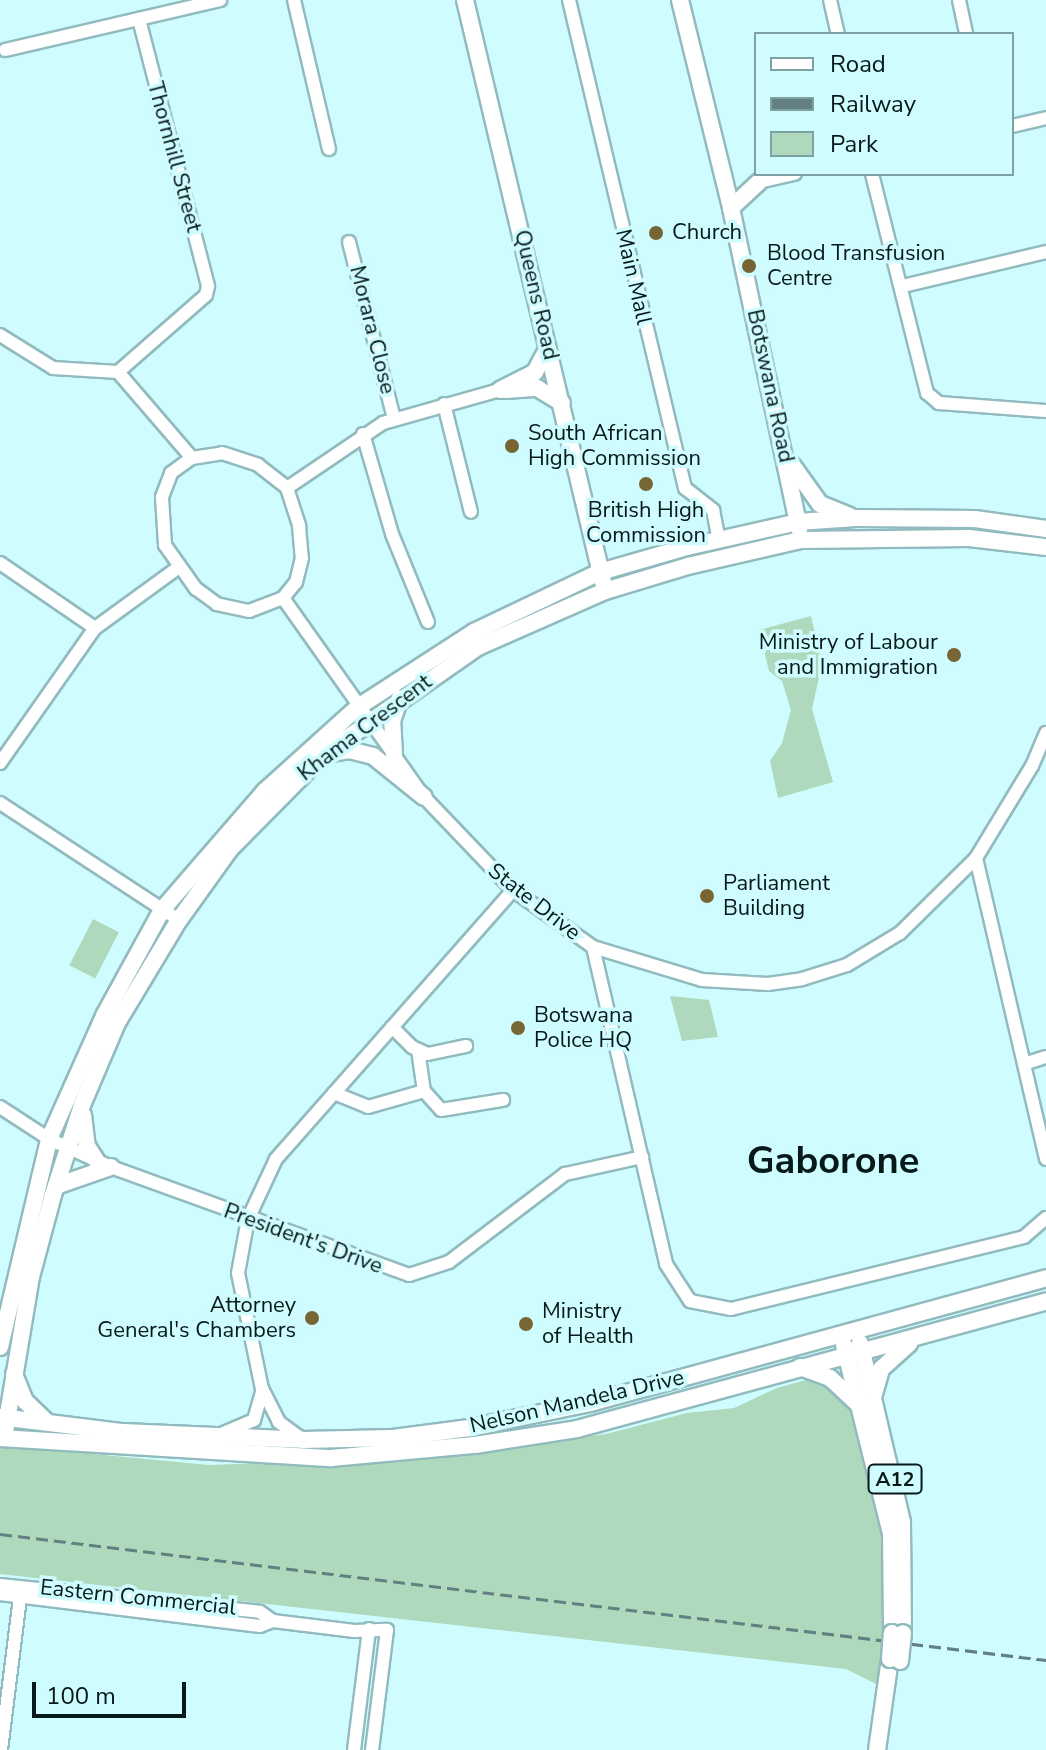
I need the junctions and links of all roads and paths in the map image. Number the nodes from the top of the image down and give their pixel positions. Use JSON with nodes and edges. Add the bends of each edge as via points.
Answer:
{"nodes":[{"id":1,"x":220,"y":0,"type":"edge"},
{"id":2,"x":294,"y":0,"type":"edge"},
{"id":3,"x":465,"y":0,"type":"edge"},
{"id":4,"x":569,"y":0,"type":"edge"},
{"id":5,"x":680,"y":0,"type":"edge"},
{"id":6,"x":830,"y":0,"type":"edge"},
{"id":7,"x":959,"y":0,"type":"edge"},
{"id":8,"x":139,"y":19,"type":"junction"},
{"id":9,"x":838,"y":32,"type":"edge"},
{"id":10,"x":966,"y":32,"type":"edge"},
{"id":11,"x":5,"y":50,"type":"dead end"},
{"id":12,"x":1046,"y":118,"type":"edge"},
{"id":13,"x":1014,"y":126,"type":"edge"},
{"id":14,"x":329,"y":149,"type":"dead end"},
{"id":15,"x":723,"y":171,"type":"junction"},
{"id":16,"x":786,"y":176,"type":"edge"},
{"id":17,"x":873,"y":176,"type":"edge"},
{"id":18,"x":759,"y":182,"type":"junction"},
{"id":19,"x":731,"y":208,"type":"junction"},
{"id":20,"x":349,"y":242,"type":"dead end"},
{"id":21,"x":1046,"y":252,"type":"edge"},
{"id":22,"x":903,"y":286,"type":"junction"},
{"id":23,"x":0,"y":335,"type":"edge"},
{"id":24,"x":548,"y":348,"type":"junction"},
{"id":25,"x":118,"y":372,"type":"junction"},
{"id":26,"x":500,"y":390,"type":"junction"},
{"id":27,"x":562,"y":403,"type":"junction"},
{"id":28,"x":444,"y":404,"type":"junction"},
{"id":29,"x":1046,"y":411,"type":"edge"},
{"id":30,"x":394,"y":418,"type":"junction"},
{"id":31,"x":363,"y":434,"type":"junction"},
{"id":32,"x":785,"y":454,"type":"junction"},
{"id":33,"x":192,"y":458,"type":"junction"},
{"id":34,"x":287,"y":488,"type":"junction"},
{"id":35,"x":471,"y":512,"type":"dead end"},
{"id":36,"x":856,"y":518,"type":"junction"},
{"id":37,"x":798,"y":522,"type":"junction"},
{"id":38,"x":1046,"y":529,"type":"edge"},
{"id":39,"x":719,"y":540,"type":"junction"},
{"id":40,"x":801,"y":540,"type":"junction"},
{"id":41,"x":1046,"y":547,"type":"edge"},
{"id":42,"x":0,"y":563,"type":"edge"},
{"id":43,"x":179,"y":567,"type":"junction"},
{"id":44,"x":600,"y":572,"type":"junction"},
{"id":45,"x":605,"y":591,"type":"junction"},
{"id":46,"x":283,"y":598,"type":"junction"},
{"id":47,"x":428,"y":622,"type":"dead end"},
{"id":48,"x":95,"y":628,"type":"junction"},
{"id":49,"x":401,"y":697,"type":"junction"},
{"id":50,"x":363,"y":714,"type":"junction"},
{"id":51,"x":1046,"y":733,"type":"edge"},
{"id":52,"x":323,"y":755,"type":"junction"},
{"id":53,"x":394,"y":755,"type":"junction"},
{"id":54,"x":0,"y":763,"type":"edge"},
{"id":55,"x":1032,"y":766,"type":"junction"},
{"id":56,"x":1046,"y":772,"type":"edge"},
{"id":57,"x":424,"y":797,"type":"junction"},
{"id":58,"x":0,"y":803,"type":"edge"},
{"id":59,"x":976,"y":858,"type":"junction"},
{"id":60,"x":513,"y":890,"type":"junction"},
{"id":61,"x":162,"y":910,"type":"junction"},
{"id":62,"x":179,"y":920,"type":"junction"},
{"id":63,"x":593,"y":947,"type":"junction"},
{"id":64,"x":392,"y":1027,"type":"junction"},
{"id":65,"x":466,"y":1046,"type":"dead end"},
{"id":66,"x":418,"y":1050,"type":"junction"},
{"id":67,"x":1046,"y":1057,"type":"edge"},
{"id":68,"x":1024,"y":1064,"type":"junction"},
{"id":69,"x":424,"y":1091,"type":"junction"},
{"id":70,"x":334,"y":1093,"type":"junction"},
{"id":71,"x":503,"y":1100,"type":"dead end"},
{"id":72,"x":82,"y":1105,"type":"junction"},
{"id":73,"x":0,"y":1107,"type":"edge"},
{"id":74,"x":49,"y":1139,"type":"junction"},
{"id":75,"x":67,"y":1148,"type":"junction"},
{"id":76,"x":642,"y":1157,"type":"junction"},
{"id":77,"x":1046,"y":1159,"type":"edge"},
{"id":78,"x":104,"y":1164,"type":"junction"},
{"id":79,"x":56,"y":1186,"type":"junction"},
{"id":80,"x":1046,"y":1218,"type":"edge"},
{"id":81,"x":248,"y":1219,"type":"junction"},
{"id":82,"x":1046,"y":1278,"type":"edge"},
{"id":83,"x":1046,"y":1302,"type":"edge"},
{"id":84,"x":849,"y":1332,"type":"junction"},
{"id":85,"x":914,"y":1341,"type":"junction"},
{"id":86,"x":0,"y":1347,"type":"edge"},
{"id":87,"x":855,"y":1353,"type":"junction"},
{"id":88,"x":800,"y":1367,"type":"junction"},
{"id":89,"x":13,"y":1368,"type":"junction"},
{"id":90,"x":262,"y":1389,"type":"junction"},
{"id":91,"x":867,"y":1403,"type":"junction"},
{"id":92,"x":3,"y":1417,"type":"edge"},
{"id":93,"x":47,"y":1422,"type":"junction"},
{"id":94,"x":211,"y":1437,"type":"junction"},
{"id":95,"x":2,"y":1438,"type":"edge"},
{"id":96,"x":303,"y":1440,"type":"junction"},
{"id":97,"x":1,"y":1590,"type":"edge"},
{"id":98,"x":21,"y":1592,"type":"junction"},
{"id":99,"x":0,"y":1609,"type":"edge"},
{"id":100,"x":369,"y":1635,"type":"junction"},
{"id":101,"x":895,"y":1660,"type":"junction"},
{"id":102,"x":1,"y":1750,"type":"edge"},
{"id":103,"x":354,"y":1750,"type":"edge"},
{"id":104,"x":372,"y":1750,"type":"edge"},
{"id":105,"x":877,"y":1750,"type":"edge"},
{"id":106,"x":888,"y":1750,"type":"edge"}],
"edges":[{"from":1,"to":8,"type":"street"},
{"from":2,"to":14,"type":"street"},
{"from":3,"to":24,"type":"main road","name":"Queens Road"},
{"from":4,"to":39,"type":"street","name":"Main Mall","via":[[685,488],[713,510]]},
{"from":5,"to":15,"type":"main road","name":"Botswana Road"},
{"from":6,"to":9,"type":"street"},
{"from":7,"to":10,"type":"street"},
{"from":8,"to":11,"type":"street"},
{"from":8,"to":25,"type":"street","name":"Thornhill Street","via":[[206,295]]},
{"from":12,"to":13,"type":"street"},
{"from":15,"to":18,"type":"main road"},
{"from":15,"to":19,"type":"main road","name":"Botswana Road"},
{"from":16,"to":18,"type":"street"},
{"from":17,"to":22,"type":"street"},
{"from":18,"to":19,"type":"main road"},
{"from":19,"to":32,"type":"main road","name":"Botswana Road"},
{"from":20,"to":30,"type":"street","name":"Morara Close"},
{"from":21,"to":22,"type":"street"},
{"from":22,"to":29,"type":"street","via":[[924,387],[932,399]]},
{"from":23,"to":25,"type":"street","via":[[53,368]]},
{"from":24,"to":26,"type":"main road","via":[[535,372]]},
{"from":24,"to":27,"type":"main road","name":"Queens Road"},
{"from":25,"to":33,"type":"street"},
{"from":26,"to":27,"type":"main road","via":[[537,388]]},
{"from":26,"to":28,"type":"street"},
{"from":27,"to":44,"type":"main road","name":"Queens Road"},
{"from":28,"to":30,"type":"street"},
{"from":28,"to":35,"type":"street"},
{"from":30,"to":31,"type":"street"},
{"from":31,"to":34,"type":"street"},
{"from":31,"to":47,"type":"street","via":[[392,534]]},
{"from":32,"to":36,"type":"main road","via":[[820,504]]},
{"from":32,"to":37,"type":"main road","name":"Botswana Road"},
{"from":33,"to":34,"type":"street","via":[[222,453],[258,465]]},
{"from":33,"to":43,"type":"street","via":[[171,473],[162,497],[165,545]]},
{"from":34,"to":46,"type":"street","via":[[302,558],[296,582]]},
{"from":36,"to":37,"type":"main road","name":"Khama Crescent"},
{"from":36,"to":38,"type":"main road","name":"Khama Crescent","via":[[975,519]]},
{"from":37,"to":39,"type":"main road","name":"Khama Crescent"},
{"from":37,"to":40,"type":"main road","name":"Botswana Road"},
{"from":39,"to":44,"type":"main road","name":"Khama Crescent"},
{"from":40,"to":41,"type":"main road","name":"Khama Crescent","via":[[969,538]]},
{"from":40,"to":45,"type":"main road","name":"Khama Crescent"},
{"from":42,"to":48,"type":"street"},
{"from":43,"to":46,"type":"street","via":[[217,604],[249,611]]},
{"from":43,"to":48,"type":"street"},
{"from":44,"to":45,"type":"main road","name":"Queens Road"},
{"from":44,"to":50,"type":"main road","name":"Khama Crescent","via":[[474,632]]},
{"from":45,"to":49,"type":"main road","name":"Khama Crescent","via":[[478,647]]},
{"from":46,"to":50,"type":"street","name":"State Drive"},
{"from":48,"to":54,"type":"street"},
{"from":49,"to":50,"type":"main road","name":"Khama Crescent"},
{"from":49,"to":53,"type":"main road","via":[[392,721]]},
{"from":50,"to":52,"type":"main road","name":"Khama Crescent"},
{"from":50,"to":53,"type":"street","name":"State Drive"},
{"from":50,"to":61,"type":"main road","name":"Khama Crescent","via":[[265,791]]},
{"from":51,"to":55,"type":"street","name":"State Drive"},
{"from":52,"to":57,"type":"main road","via":[[349,750],[373,756]]},
{"from":52,"to":62,"type":"main road","name":"Khama Crescent","via":[[230,849]]},
{"from":53,"to":57,"type":"street","name":"State Drive"},
{"from":55,"to":56,"type":"street"},
{"from":55,"to":59,"type":"street","name":"State Drive"},
{"from":57,"to":60,"type":"street","name":"State Drive"},
{"from":58,"to":61,"type":"street"},
{"from":59,"to":63,"type":"street","name":"State Drive","via":[[900,933],[847,965],[802,979],[768,984],[702,980]]},
{"from":59,"to":68,"type":"street"},
{"from":60,"to":63,"type":"street","name":"State Drive"},
{"from":60,"to":64,"type":"street"},
{"from":61,"to":62,"type":"street"},
{"from":61,"to":74,"type":"main road","name":"Khama Crescent","via":[[105,1014]]},
{"from":62,"to":72,"type":"main road","name":"Khama Crescent","via":[[117,1023]]},
{"from":63,"to":76,"type":"street"},
{"from":64,"to":66,"type":"street"},
{"from":64,"to":70,"type":"street"},
{"from":65,"to":66,"type":"street","via":[[428,1054]]},
{"from":66,"to":69,"type":"street"},
{"from":67,"to":68,"type":"street"},
{"from":68,"to":77,"type":"street"},
{"from":69,"to":70,"type":"street","via":[[368,1107]]},
{"from":69,"to":71,"type":"street","via":[[441,1110]]},
{"from":70,"to":81,"type":"street","via":[[276,1159]]},
{"from":72,"to":75,"type":"main road","name":"Khama Crescent"},
{"from":72,"to":78,"type":"main road","via":[[87,1146]]},
{"from":73,"to":74,"type":"street","name":"President's Drive"},
{"from":74,"to":75,"type":"street","name":"President's Drive"},
{"from":74,"to":86,"type":"main road","name":"Khama Crescent"},
{"from":75,"to":78,"type":"street","name":"President's Drive"},
{"from":75,"to":79,"type":"main road","name":"Khama Crescent"},
{"from":76,"to":80,"type":"street","via":[[674,1282],[690,1301],[712,1308],[746,1305],[1024,1237]]},
{"from":76,"to":81,"type":"street","name":"President's Drive","via":[[565,1174],[449,1262],[409,1275]]},
{"from":78,"to":79,"type":"main road"},
{"from":78,"to":81,"type":"street","name":"President's Drive"},
{"from":79,"to":89,"type":"main road","name":"Khama Crescent"},
{"from":81,"to":90,"type":"street","via":[[238,1273]]},
{"from":82,"to":84,"type":"main road","name":"Nelson Mandela Drive"},
{"from":83,"to":85,"type":"main road","name":"Nelson Mandela Drive"},
{"from":84,"to":87,"type":"main road","number":"A12"},
{"from":84,"to":96,"type":"main road","name":"Nelson Mandela Drive","via":[[550,1413],[393,1438]]},
{"from":85,"to":87,"type":"main road","name":"Nelson Mandela Drive"},
{"from":85,"to":91,"type":"main road","via":[[881,1369]]},
{"from":87,"to":88,"type":"main road","name":"Nelson Mandela Drive"},
{"from":87,"to":91,"type":"main road","number":"A12"},
{"from":88,"to":91,"type":"main road","via":[[830,1378]]},
{"from":88,"to":95,"type":"main road","name":"Nelson Mandela Drive","via":[[577,1429],[395,1453],[304,1457]]},
{"from":89,"to":92,"type":"main road","name":"Khama Crescent"},
{"from":89,"to":93,"type":"main road","via":[[25,1401]]},
{"from":90,"to":94,"type":"street","via":[[254,1420]]},
{"from":90,"to":96,"type":"street","via":[[279,1422]]},
{"from":91,"to":101,"type":"main road","number":"A12","bridge":true,"via":[[897,1486]]},
{"from":92,"to":93,"type":"main road","name":"Nelson Mandela Drive"},
{"from":92,"to":95,"type":"main road","name":"Khama Crescent"},
{"from":93,"to":94,"type":"main road","name":"Nelson Mandela Drive"},
{"from":94,"to":96,"type":"main road","name":"Nelson Mandela Drive"},
{"from":97,"to":98,"type":"street","name":"Eastern Commercial"},
{"from":97,"to":99,"type":"street"},
{"from":98,"to":100,"type":"street","name":"Eastern Commercial","via":[[260,1612],[273,1621]]},
{"from":98,"to":102,"type":"street"},
{"from":100,"to":103,"type":"street"},
{"from":100,"to":104,"type":"street","name":"Eastern Commercial","via":[[386,1636]]},
{"from":101,"to":105,"type":"main road","number":"A12"},
{"from":101,"to":106,"type":"main road","number":"A12"}]}
